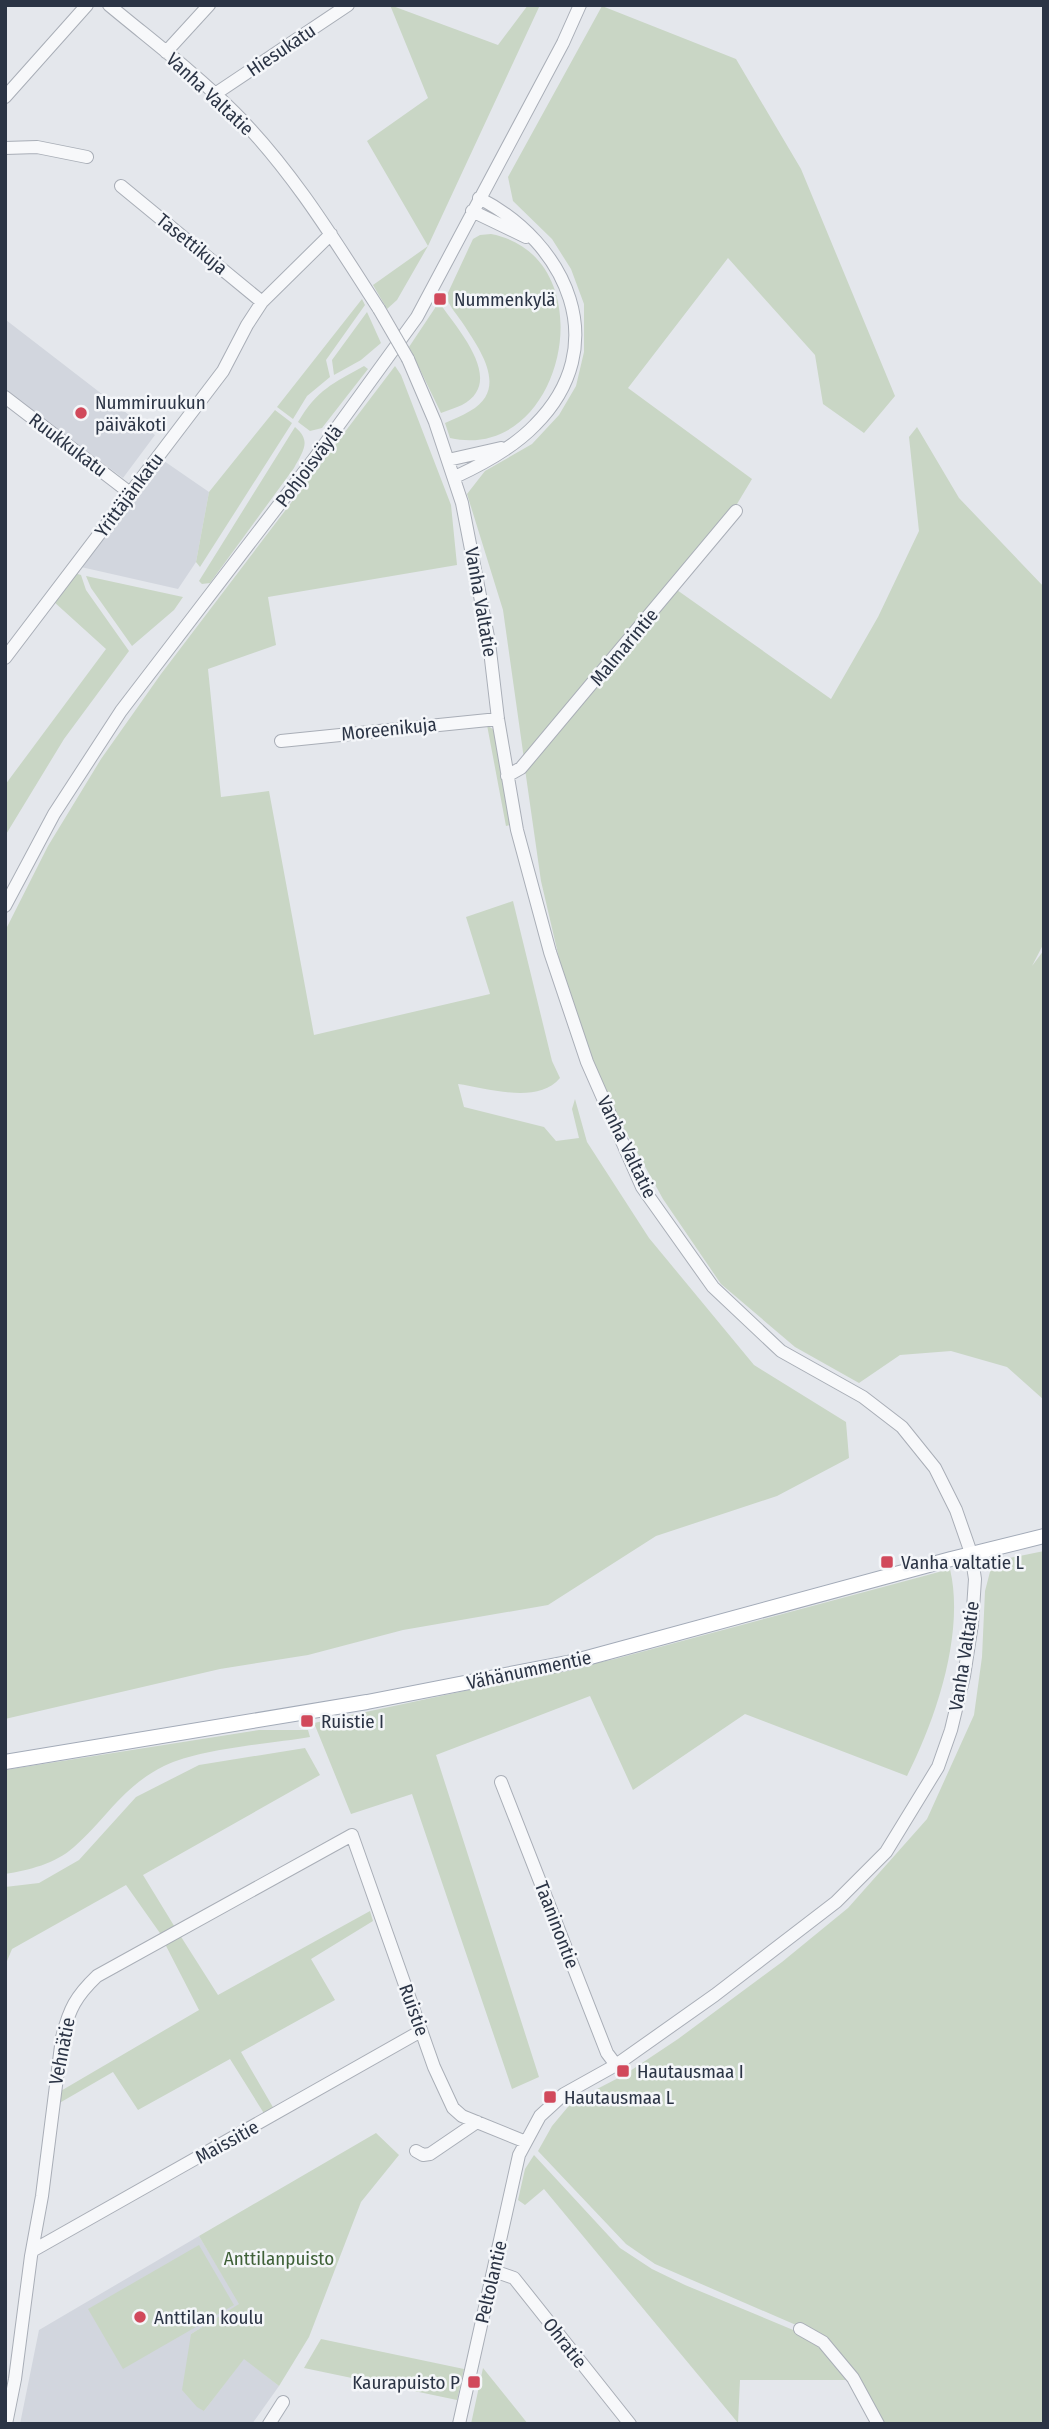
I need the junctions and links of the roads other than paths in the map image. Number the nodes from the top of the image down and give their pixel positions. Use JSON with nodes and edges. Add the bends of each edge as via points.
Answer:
{"nodes":[{"id":1,"x":87,"y":5,"type":"edge"},
{"id":2,"x":109,"y":5,"type":"edge"},
{"id":3,"x":209,"y":5,"type":"edge"},
{"id":4,"x":348,"y":5,"type":"edge"},
{"id":5,"x":580,"y":5,"type":"edge"},
{"id":6,"x":166,"y":52,"type":"junction"},
{"id":7,"x":215,"y":94,"type":"junction"},
{"id":8,"x":6,"y":96,"type":"edge"},
{"id":9,"x":5,"y":148,"type":"edge"},
{"id":10,"x":87,"y":158,"type":"dead end"},
{"id":11,"x":121,"y":186,"type":"dead end"},
{"id":12,"x":479,"y":198,"type":"junction"},
{"id":13,"x":472,"y":211,"type":"junction"},
{"id":14,"x":331,"y":234,"type":"junction"},
{"id":15,"x":543,"y":250,"type":"junction"},
{"id":16,"x":262,"y":302,"type":"junction"},
{"id":17,"x":5,"y":397,"type":"edge"},
{"id":18,"x":520,"y":439,"type":"junction"},
{"id":19,"x":449,"y":460,"type":"junction"},
{"id":20,"x":454,"y":477,"type":"junction"},
{"id":21,"x":130,"y":492,"type":"junction"},
{"id":22,"x":736,"y":511,"type":"dead end"},
{"id":23,"x":5,"y":658,"type":"edge"},
{"id":24,"x":498,"y":719,"type":"junction"},
{"id":25,"x":281,"y":741,"type":"dead end"},
{"id":26,"x":507,"y":776,"type":"junction"},
{"id":27,"x":5,"y":906,"type":"edge"},
{"id":28,"x":1044,"y":1536,"type":"edge"},
{"id":29,"x":971,"y":1553,"type":"junction"},
{"id":30,"x":5,"y":1762,"type":"edge"},
{"id":31,"x":501,"y":1782,"type":"dead end"},
{"id":32,"x":352,"y":1835,"type":"joint"},
{"id":33,"x":421,"y":2031,"type":"junction"},
{"id":34,"x":616,"y":2065,"type":"junction"},
{"id":35,"x":477,"y":2122,"type":"junction"},
{"id":36,"x":526,"y":2142,"type":"junction"},
{"id":37,"x":416,"y":2151,"type":"dead end"},
{"id":38,"x":32,"y":2251,"type":"junction"},
{"id":39,"x":494,"y":2271,"type":"junction"},
{"id":40,"x":800,"y":2329,"type":"dead end"},
{"id":41,"x":282,"y":2402,"type":"dead end"},
{"id":42,"x":6,"y":2424,"type":"edge"},
{"id":43,"x":269,"y":2424,"type":"edge"},
{"id":44,"x":459,"y":2424,"type":"edge"},
{"id":45,"x":630,"y":2424,"type":"edge"},
{"id":46,"x":878,"y":2424,"type":"edge"}],
"edges":[{"from":1,"to":8,"type":"street"},
{"from":2,"to":6,"type":"street","name":"Vanha Valtatie"},
{"from":3,"to":6,"type":"street"},
{"from":4,"to":7,"type":"street","name":"Hiesukatu"},
{"from":5,"to":12,"type":"street","name":"Pohjoisväylä"},
{"from":6,"to":7,"type":"street","name":"Vanha Valtatie"},
{"from":7,"to":14,"type":"street","name":"Vanha Valtatie","via":[[268,150]]},
{"from":9,"to":10,"type":"street","via":[[37,147]]},
{"from":11,"to":16,"type":"street","name":"Tasettikuja"},
{"from":12,"to":13,"type":"street","name":"Pohjoisväylä"},
{"from":12,"to":15,"type":"street","via":[[515,220]]},
{"from":13,"to":15,"type":"street","via":[[525,236]]},
{"from":13,"to":27,"type":"street","name":"Pohjoisväylä","via":[[428,298],[386,362],[121,710],[81,770]]},
{"from":14,"to":16,"type":"street","name":"Yrittäjänkatu"},
{"from":14,"to":19,"type":"street","name":"Vanha Valtatie","bridge":true,"via":[[408,359]]},
{"from":15,"to":18,"type":"street","via":[[570,294],[575,316],[573,354],[560,392]]},
{"from":16,"to":21,"type":"street","name":"Yrittäjänkatu","via":[[223,371]]},
{"from":17,"to":21,"type":"street","name":"Ruukkukatu"},
{"from":18,"to":19,"type":"street"},
{"from":18,"to":20,"type":"street"},
{"from":19,"to":20,"type":"street","name":"Vanha Valtatie"},
{"from":20,"to":24,"type":"street","name":"Vanha Valtatie","via":[[470,537]]},
{"from":21,"to":23,"type":"street","name":"Yrittäjänkatu"},
{"from":22,"to":26,"type":"street","name":"Malmarintie","via":[[521,768]]},
{"from":24,"to":25,"type":"street","name":"Moreenikuja"},
{"from":24,"to":26,"type":"street","name":"Vanha Valtatie"},
{"from":26,"to":29,"type":"street","name":"Vanha Valtatie","via":[[554,964],[587,1062],[642,1187],[713,1287],[781,1351],[863,1397],[902,1427],[935,1468]]},
{"from":28,"to":29,"type":"main road","name":"Vähänummentie"},
{"from":29,"to":30,"type":"main road","name":"Vähänummentie","via":[[572,1662],[367,1702]]},
{"from":29,"to":34,"type":"street","name":"Vanha Valtatie","via":[[975,1579],[972,1624],[955,1717],[938,1767],[886,1852],[836,1902]]},
{"from":31,"to":34,"type":"street","name":"Taaninontie","via":[[607,2053]]},
{"from":32,"to":33,"type":"street","name":"Ruistie"},
{"from":32,"to":38,"type":"street","name":"Vehnätie","via":[[109,1969],[80,1993],[62,2038]]},
{"from":33,"to":35,"type":"street","name":"Ruistie","via":[[453,2108]]},
{"from":33,"to":38,"type":"street","name":"Maissitie"},
{"from":34,"to":36,"type":"street","name":"Vanha Valtatie","via":[[564,2094],[540,2116]]},
{"from":35,"to":36,"type":"street","name":"Ruistie"},
{"from":35,"to":37,"type":"street","via":[[430,2154]]},
{"from":36,"to":39,"type":"street","name":"Peltolantie","via":[[519,2155]]},
{"from":38,"to":42,"type":"street","name":"Vehnätie"},
{"from":39,"to":44,"type":"street","name":"Peltolantie"},
{"from":39,"to":45,"type":"street","name":"Ohratie","via":[[514,2278]]},
{"from":40,"to":46,"type":"street","via":[[823,2342],[853,2378]]},
{"from":41,"to":43,"type":"street"}]}
